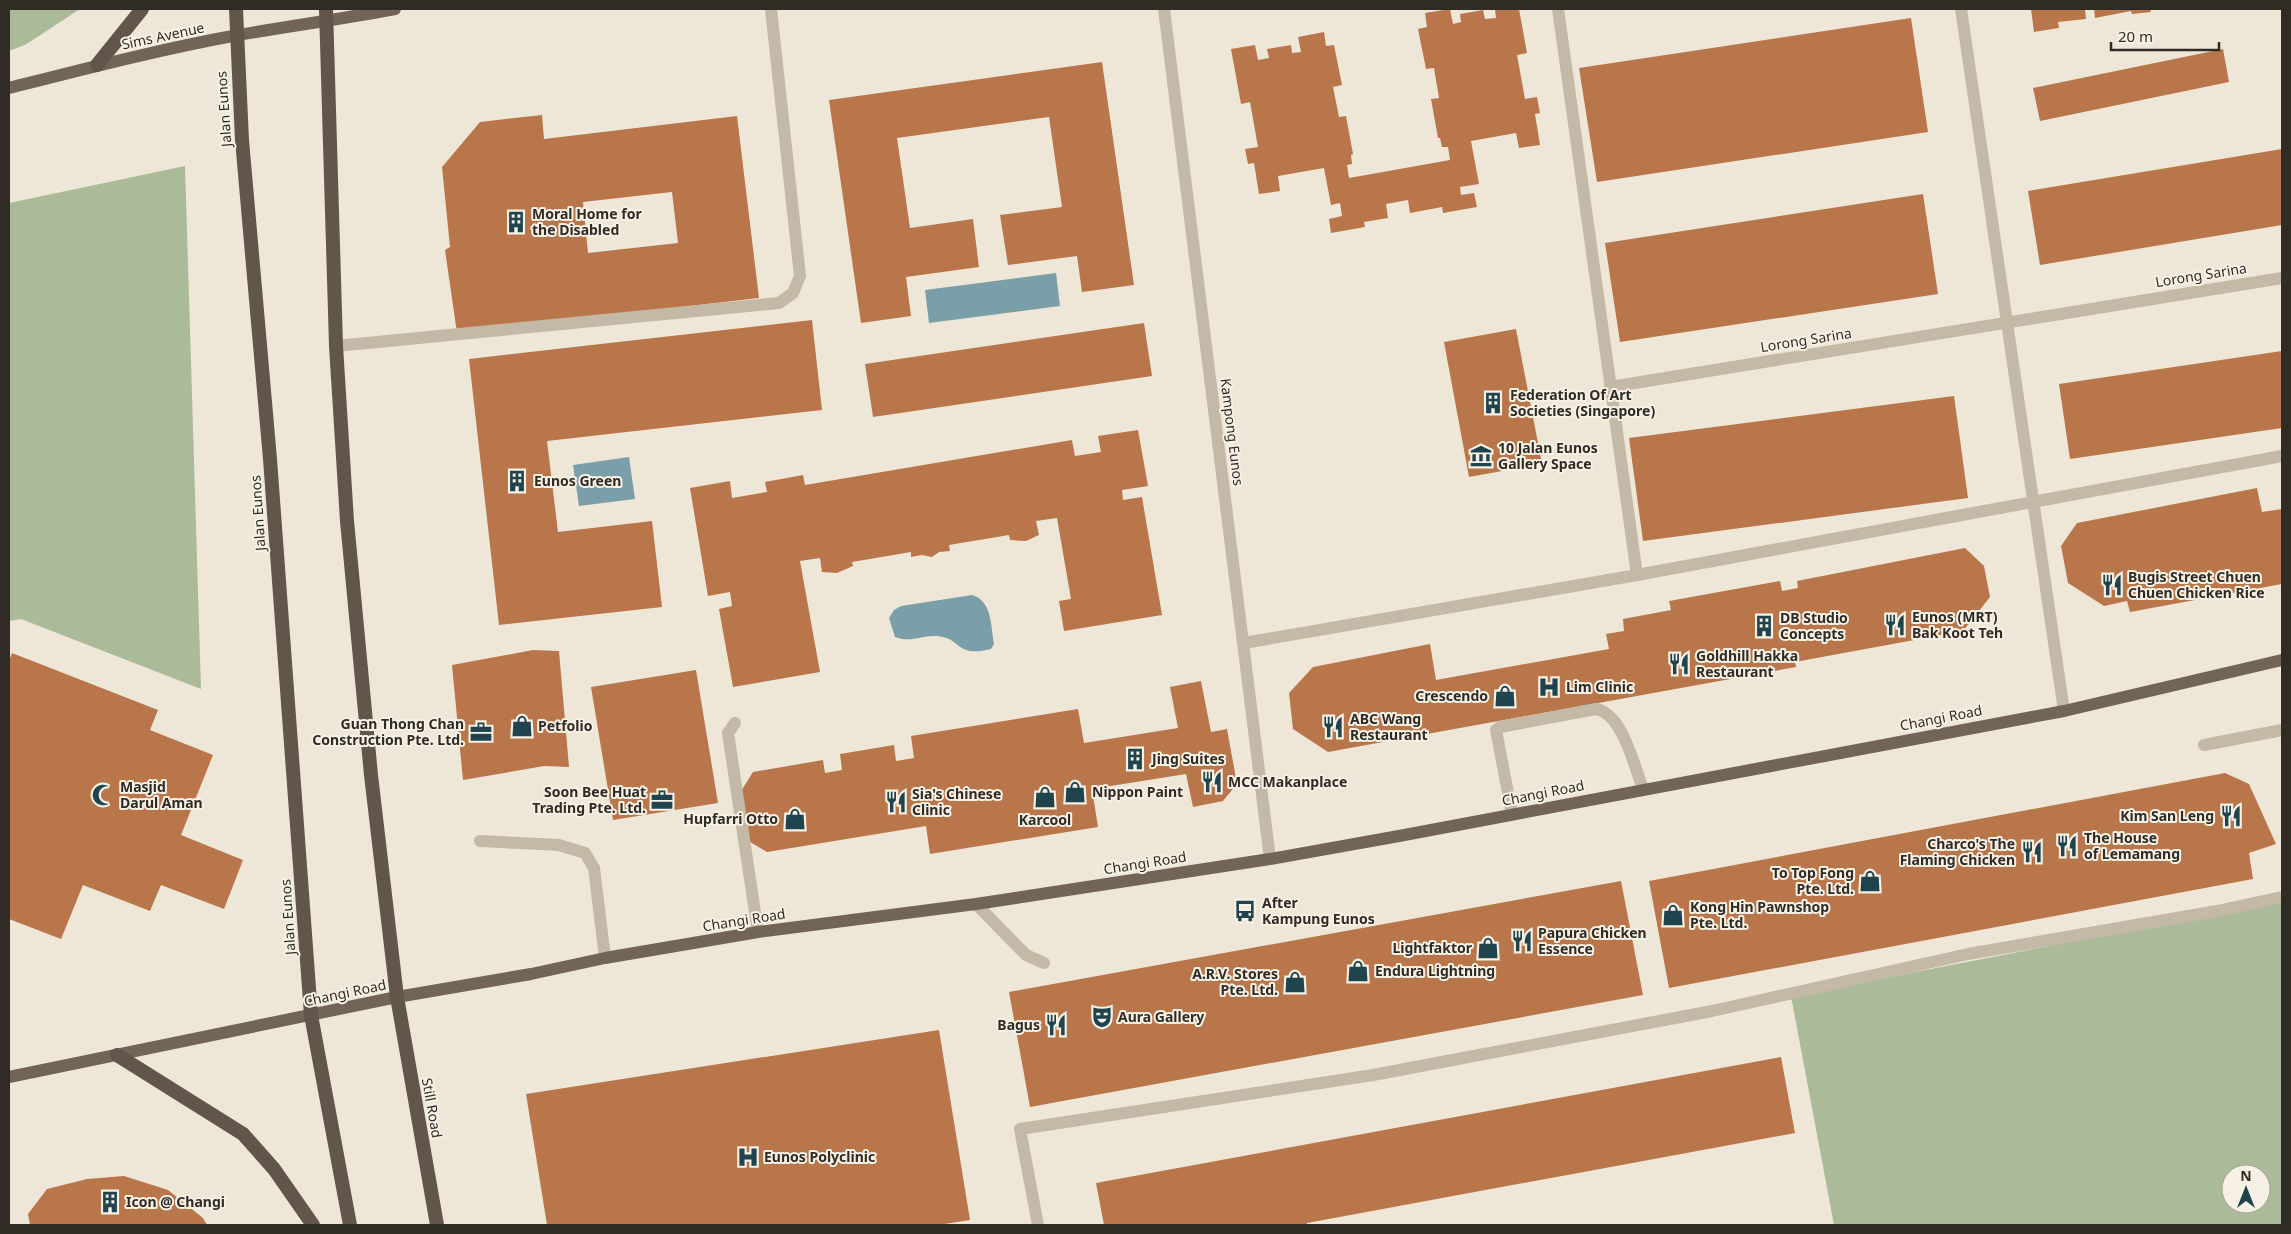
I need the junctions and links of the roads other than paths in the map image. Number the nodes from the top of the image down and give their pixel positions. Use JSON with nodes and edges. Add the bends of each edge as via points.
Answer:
{"nodes":[{"id":1,"x":142,"y":9,"type":"edge"},
{"id":2,"x":236,"y":9,"type":"edge"},
{"id":3,"x":395,"y":9,"type":"edge"},
{"id":4,"x":771,"y":9,"type":"edge"},
{"id":5,"x":1164,"y":9,"type":"edge"},
{"id":6,"x":1558,"y":9,"type":"edge"},
{"id":7,"x":1961,"y":9,"type":"edge"},
{"id":8,"x":326,"y":16,"type":"edge"},
{"id":9,"x":236,"y":36,"type":"junction"},
{"id":10,"x":97,"y":65,"type":"junction"},
{"id":11,"x":9,"y":88,"type":"edge"},
{"id":12,"x":2282,"y":278,"type":"edge"},
{"id":13,"x":2006,"y":322,"type":"junction"},
{"id":14,"x":336,"y":346,"type":"junction"},
{"id":15,"x":1610,"y":387,"type":"junction"},
{"id":16,"x":2282,"y":456,"type":"edge"},
{"id":17,"x":2033,"y":502,"type":"junction"},
{"id":18,"x":1637,"y":574,"type":"junction"},
{"id":19,"x":1244,"y":643,"type":"junction"},
{"id":20,"x":2282,"y":660,"type":"edge"},
{"id":21,"x":2064,"y":711,"type":"junction"},
{"id":22,"x":735,"y":723,"type":"dead end"},
{"id":23,"x":2282,"y":730,"type":"edge"},
{"id":24,"x":2204,"y":745,"type":"dead end"},
{"id":25,"x":1642,"y":789,"type":"junction"},
{"id":26,"x":1512,"y":814,"type":"junction"},
{"id":27,"x":480,"y":841,"type":"dead end"},
{"id":28,"x":1270,"y":859,"type":"junction"},
{"id":29,"x":2282,"y":897,"type":"edge"},
{"id":30,"x":976,"y":904,"type":"junction"},
{"id":31,"x":758,"y":932,"type":"junction"},
{"id":32,"x":605,"y":958,"type":"junction"},
{"id":33,"x":1044,"y":963,"type":"dead end"},
{"id":34,"x":397,"y":997,"type":"junction"},
{"id":35,"x":311,"y":1015,"type":"junction"},
{"id":36,"x":117,"y":1055,"type":"junction"},
{"id":37,"x":9,"y":1077,"type":"edge"},
{"id":38,"x":313,"y":1225,"type":"edge"},
{"id":39,"x":350,"y":1225,"type":"edge"},
{"id":40,"x":436,"y":1225,"type":"edge"},
{"id":41,"x":1038,"y":1225,"type":"edge"}],
"edges":[{"from":1,"to":10,"type":"highway"},
{"from":2,"to":9,"type":"highway","name":"Jalan Eunos"},
{"from":3,"to":8,"type":"main road","name":"Sims Avenue"},
{"from":4,"to":14,"type":"street","via":[[800,276],[793,293],[779,303]]},
{"from":5,"to":19,"type":"street","name":"Kampong Eunos"},
{"from":6,"to":15,"type":"street"},
{"from":7,"to":13,"type":"street"},
{"from":8,"to":9,"type":"main road","name":"Sims Avenue"},
{"from":8,"to":14,"type":"highway"},
{"from":9,"to":10,"type":"main road","name":"Sims Avenue"},
{"from":9,"to":35,"type":"highway","name":"Jalan Eunos"},
{"from":10,"to":11,"type":"main road","name":"Sims Avenue"},
{"from":12,"to":13,"type":"street","name":"Lorong Sarina"},
{"from":13,"to":15,"type":"street","name":"Lorong Sarina"},
{"from":13,"to":17,"type":"street"},
{"from":14,"to":34,"type":"highway","via":[[348,531],[371,775]]},
{"from":15,"to":18,"type":"street"},
{"from":16,"to":17,"type":"street"},
{"from":17,"to":18,"type":"street"},
{"from":17,"to":21,"type":"street"},
{"from":18,"to":19,"type":"street"},
{"from":19,"to":28,"type":"street","name":"Kampong Eunos"},
{"from":20,"to":21,"type":"main road","name":"Changi Road"},
{"from":21,"to":25,"type":"main road","name":"Changi Road"},
{"from":22,"to":31,"type":"street","via":[[728,733]]},
{"from":23,"to":24,"type":"street"},
{"from":25,"to":26,"type":"main road","name":"Changi Road"},
{"from":25,"to":26,"type":"street","via":[[1622,733],[1609,713],[1603,710],[1500,727],[1496,730]]},
{"from":26,"to":28,"type":"main road","name":"Changi Road"},
{"from":27,"to":32,"type":"street","via":[[559,845],[585,853],[594,868]]},
{"from":28,"to":30,"type":"main road","name":"Changi Road"},
{"from":29,"to":41,"type":"street","via":[[1968,954],[1712,1011],[1373,1075],[1020,1129]]},
{"from":30,"to":31,"type":"main road","name":"Changi Road"},
{"from":30,"to":33,"type":"street","via":[[1026,955]]},
{"from":31,"to":32,"type":"main road","name":"Changi Road"},
{"from":32,"to":34,"type":"main road","name":"Changi Road"},
{"from":34,"to":35,"type":"main road","name":"Changi Road"},
{"from":34,"to":40,"type":"highway","name":"Still Road"},
{"from":35,"to":36,"type":"main road","name":"Changi Road"},
{"from":35,"to":39,"type":"highway"},
{"from":36,"to":37,"type":"main road","name":"Changi Road"},
{"from":36,"to":38,"type":"highway","via":[[243,1134],[274,1169]]}]}
